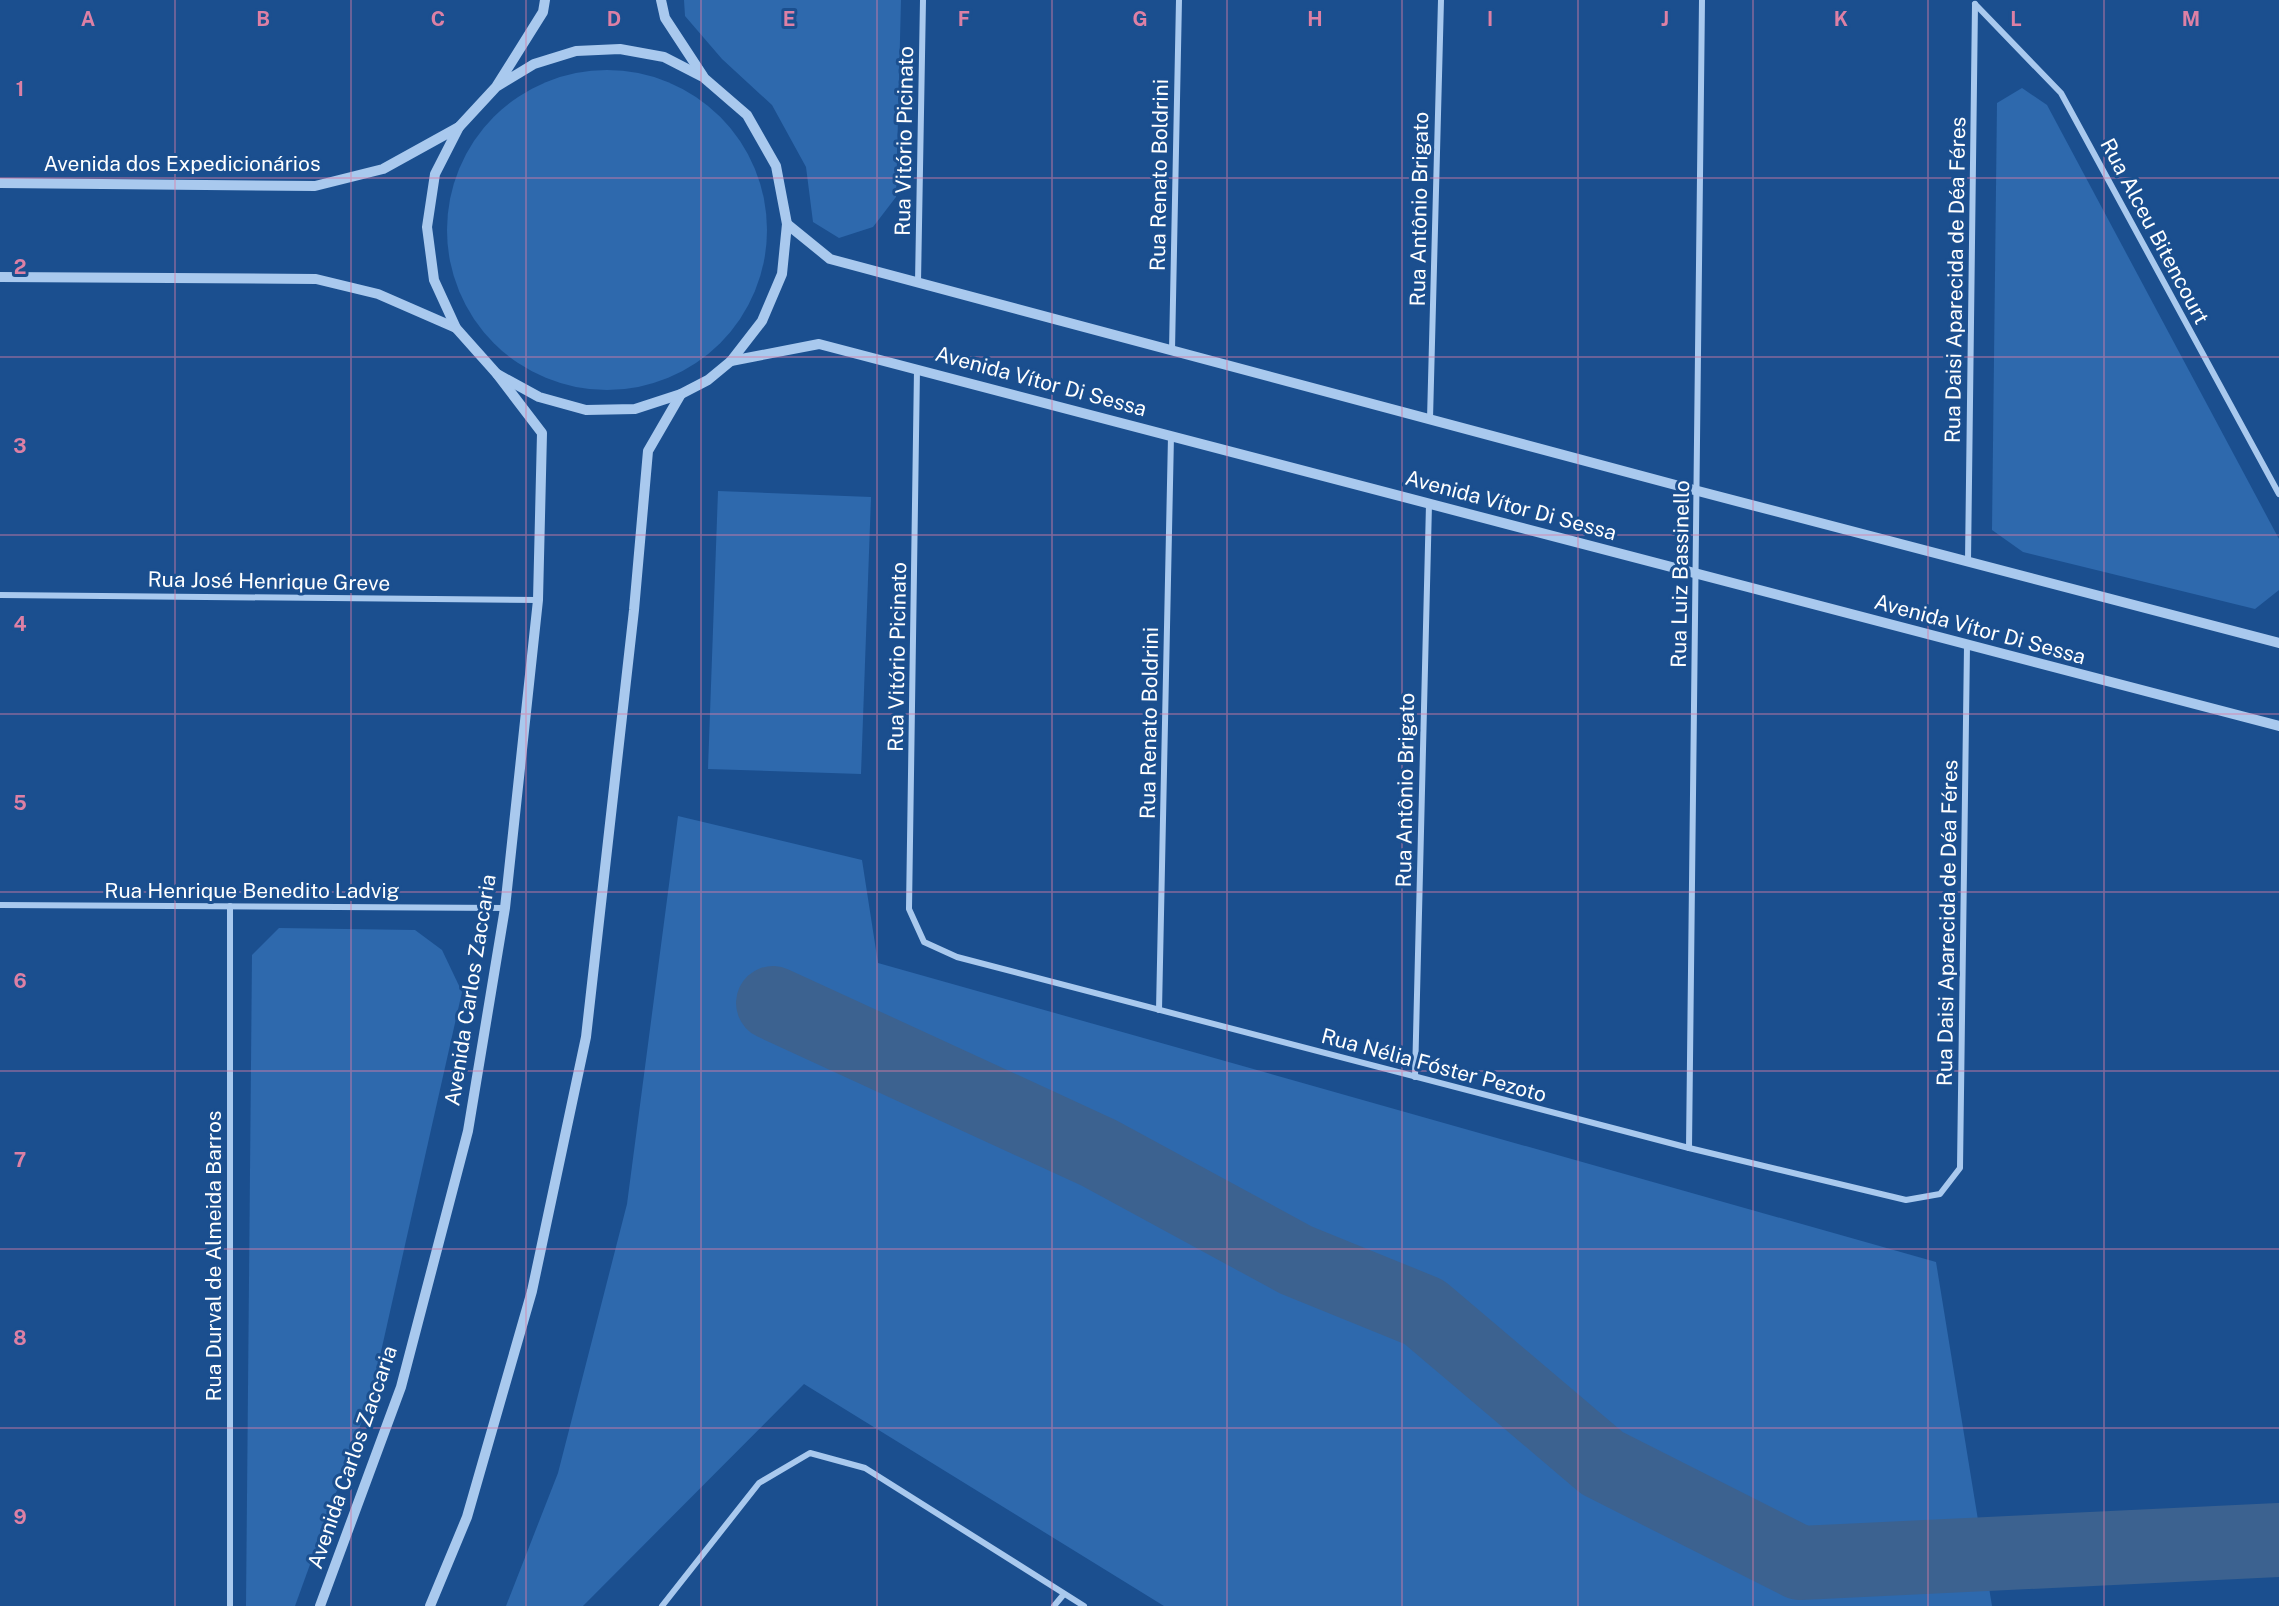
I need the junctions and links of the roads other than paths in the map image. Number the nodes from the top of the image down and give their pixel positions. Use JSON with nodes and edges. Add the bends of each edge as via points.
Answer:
{"nodes":[{"id":1,"x":545,"y":0,"type":"edge"},
{"id":2,"x":662,"y":0,"type":"edge"},
{"id":3,"x":922,"y":0,"type":"edge"},
{"id":4,"x":1179,"y":0,"type":"edge"},
{"id":5,"x":1441,"y":0,"type":"edge"},
{"id":6,"x":1702,"y":0,"type":"edge"},
{"id":7,"x":1975,"y":2,"type":"edge"},
{"id":8,"x":703,"y":76,"type":"junction"},
{"id":9,"x":496,"y":87,"type":"junction"},
{"id":10,"x":459,"y":127,"type":"junction"},
{"id":11,"x":0,"y":183,"type":"edge"},
{"id":12,"x":787,"y":224,"type":"junction"},
{"id":13,"x":0,"y":277,"type":"edge"},
{"id":14,"x":918,"y":282,"type":"junction"},
{"id":15,"x":456,"y":328,"type":"junction"},
{"id":16,"x":1172,"y":350,"type":"junction"},
{"id":17,"x":731,"y":361,"type":"junction"},
{"id":18,"x":917,"y":369,"type":"junction"},
{"id":19,"x":497,"y":374,"type":"junction"},
{"id":20,"x":681,"y":394,"type":"junction"},
{"id":21,"x":1431,"y":419,"type":"junction"},
{"id":22,"x":1171,"y":436,"type":"junction"},
{"id":23,"x":1698,"y":491,"type":"junction"},
{"id":24,"x":2279,"y":494,"type":"edge"},
{"id":25,"x":1429,"y":504,"type":"junction"},
{"id":26,"x":1968,"y":561,"type":"junction"},
{"id":27,"x":1697,"y":574,"type":"junction"},
{"id":28,"x":0,"y":595,"type":"edge"},
{"id":29,"x":538,"y":600,"type":"junction"},
{"id":30,"x":2279,"y":643,"type":"edge"},
{"id":31,"x":1967,"y":646,"type":"junction"},
{"id":32,"x":2279,"y":726,"type":"edge"},
{"id":33,"x":0,"y":905,"type":"edge"},
{"id":34,"x":230,"y":906,"type":"junction"},
{"id":35,"x":505,"y":908,"type":"junction"},
{"id":36,"x":924,"y":942,"type":"joint"},
{"id":37,"x":1159,"y":1010,"type":"junction"},
{"id":38,"x":1415,"y":1077,"type":"junction"},
{"id":39,"x":1689,"y":1148,"type":"junction"},
{"id":40,"x":1940,"y":1194,"type":"joint"},
{"id":41,"x":1064,"y":1593,"type":"junction"},
{"id":42,"x":230,"y":1606,"type":"edge"},
{"id":43,"x":320,"y":1606,"type":"edge"},
{"id":44,"x":430,"y":1606,"type":"edge"},
{"id":45,"x":662,"y":1606,"type":"edge"},
{"id":46,"x":1054,"y":1606,"type":"edge"},
{"id":47,"x":1084,"y":1606,"type":"edge"}],
"edges":[{"from":1,"to":9,"type":"street","via":[[543,12]]},
{"from":2,"to":8,"type":"street","via":[[664,18]]},
{"from":3,"to":14,"type":"street","name":"Rua Vitório Picinato"},
{"from":4,"to":16,"type":"street","name":"Rua Renato Boldrini"},
{"from":5,"to":21,"type":"street","name":"Rua Antônio Brigato"},
{"from":6,"to":23,"type":"street","name":"Rua Luiz Bassinello"},
{"from":7,"to":24,"type":"street","name":"Rua Alceu Bitencourt","via":[[2061,93]]},
{"from":7,"to":26,"type":"street","name":"Rua Daisi Aparecida de Déa Féres"},
{"from":8,"to":9,"type":"street","via":[[664,57],[620,49],[576,51],[534,64]]},
{"from":8,"to":12,"type":"street","via":[[747,115],[776,166]]},
{"from":9,"to":10,"type":"street"},
{"from":10,"to":11,"type":"street","name":"Avenida dos Expedicionários","via":[[383,169],[315,186]]},
{"from":10,"to":15,"type":"street","via":[[435,174],[427,227],[434,280]]},
{"from":12,"to":14,"type":"street","via":[[830,259]]},
{"from":12,"to":17,"type":"street","via":[[782,274],[762,321]]},
{"from":13,"to":15,"type":"street","via":[[316,279],[378,294]]},
{"from":14,"to":16,"type":"street"},
{"from":15,"to":19,"type":"street","name":"Avenida Carlos Zaccaria"},
{"from":16,"to":21,"type":"street"},
{"from":17,"to":18,"type":"street","name":"Avenida Vítor Di Sessa","via":[[819,344]]},
{"from":17,"to":20,"type":"street","via":[[708,380]]},
{"from":18,"to":22,"type":"street","name":"Avenida Vítor Di Sessa"},
{"from":18,"to":36,"type":"street","name":"Rua Vitório Picinato","via":[[909,909]]},
{"from":19,"to":20,"type":"street","via":[[539,397],[586,410],[634,409]]},
{"from":19,"to":29,"type":"street","name":"Avenida Carlos Zaccaria","via":[[542,433]]},
{"from":20,"to":44,"type":"street","via":[[648,451],[586,1037],[532,1291],[467,1517]]},
{"from":21,"to":23,"type":"street"},
{"from":22,"to":25,"type":"street","name":"Avenida Vítor Di Sessa"},
{"from":22,"to":37,"type":"street","name":"Rua Renato Boldrini"},
{"from":23,"to":26,"type":"street"},
{"from":23,"to":27,"type":"street","name":"Rua Luiz Bassinello"},
{"from":25,"to":27,"type":"street","name":"Avenida Vítor Di Sessa"},
{"from":25,"to":38,"type":"street","name":"Rua Antônio Brigato"},
{"from":26,"to":30,"type":"street"},
{"from":27,"to":31,"type":"street","name":"Avenida Vítor Di Sessa"},
{"from":27,"to":39,"type":"street","name":"Rua Luiz Bassinello"},
{"from":28,"to":29,"type":"street","name":"Rua José Henrique Greve"},
{"from":29,"to":35,"type":"street","name":"Avenida Carlos Zaccaria"},
{"from":31,"to":32,"type":"street","name":"Avenida Vítor Di Sessa"},
{"from":31,"to":40,"type":"street","name":"Rua Daisi Aparecida de Déa Féres","via":[[1960,1168]]},
{"from":33,"to":34,"type":"street","name":"Rua Henrique Benedito Ladvig"},
{"from":34,"to":35,"type":"street","name":"Rua Henrique Benedito Ladvig"},
{"from":34,"to":42,"type":"street","name":"Rua Durval de Almeida Barros"},
{"from":35,"to":43,"type":"street","name":"Avenida Carlos Zaccaria","via":[[468,1131],[404,1376]]},
{"from":36,"to":37,"type":"street","name":"Rua Nélia Fóster Pezoto","via":[[957,957]]},
{"from":37,"to":38,"type":"street","name":"Rua Nélia Fóster Pezoto"},
{"from":38,"to":39,"type":"street","name":"Rua Nélia Fóster Pezoto"},
{"from":39,"to":40,"type":"street","name":"Rua Nélia Fóster Pezoto","via":[[1906,1200]]},
{"from":41,"to":45,"type":"street","via":[[865,1468],[810,1453],[759,1483]]},
{"from":41,"to":46,"type":"street"},
{"from":41,"to":47,"type":"street"}]}
